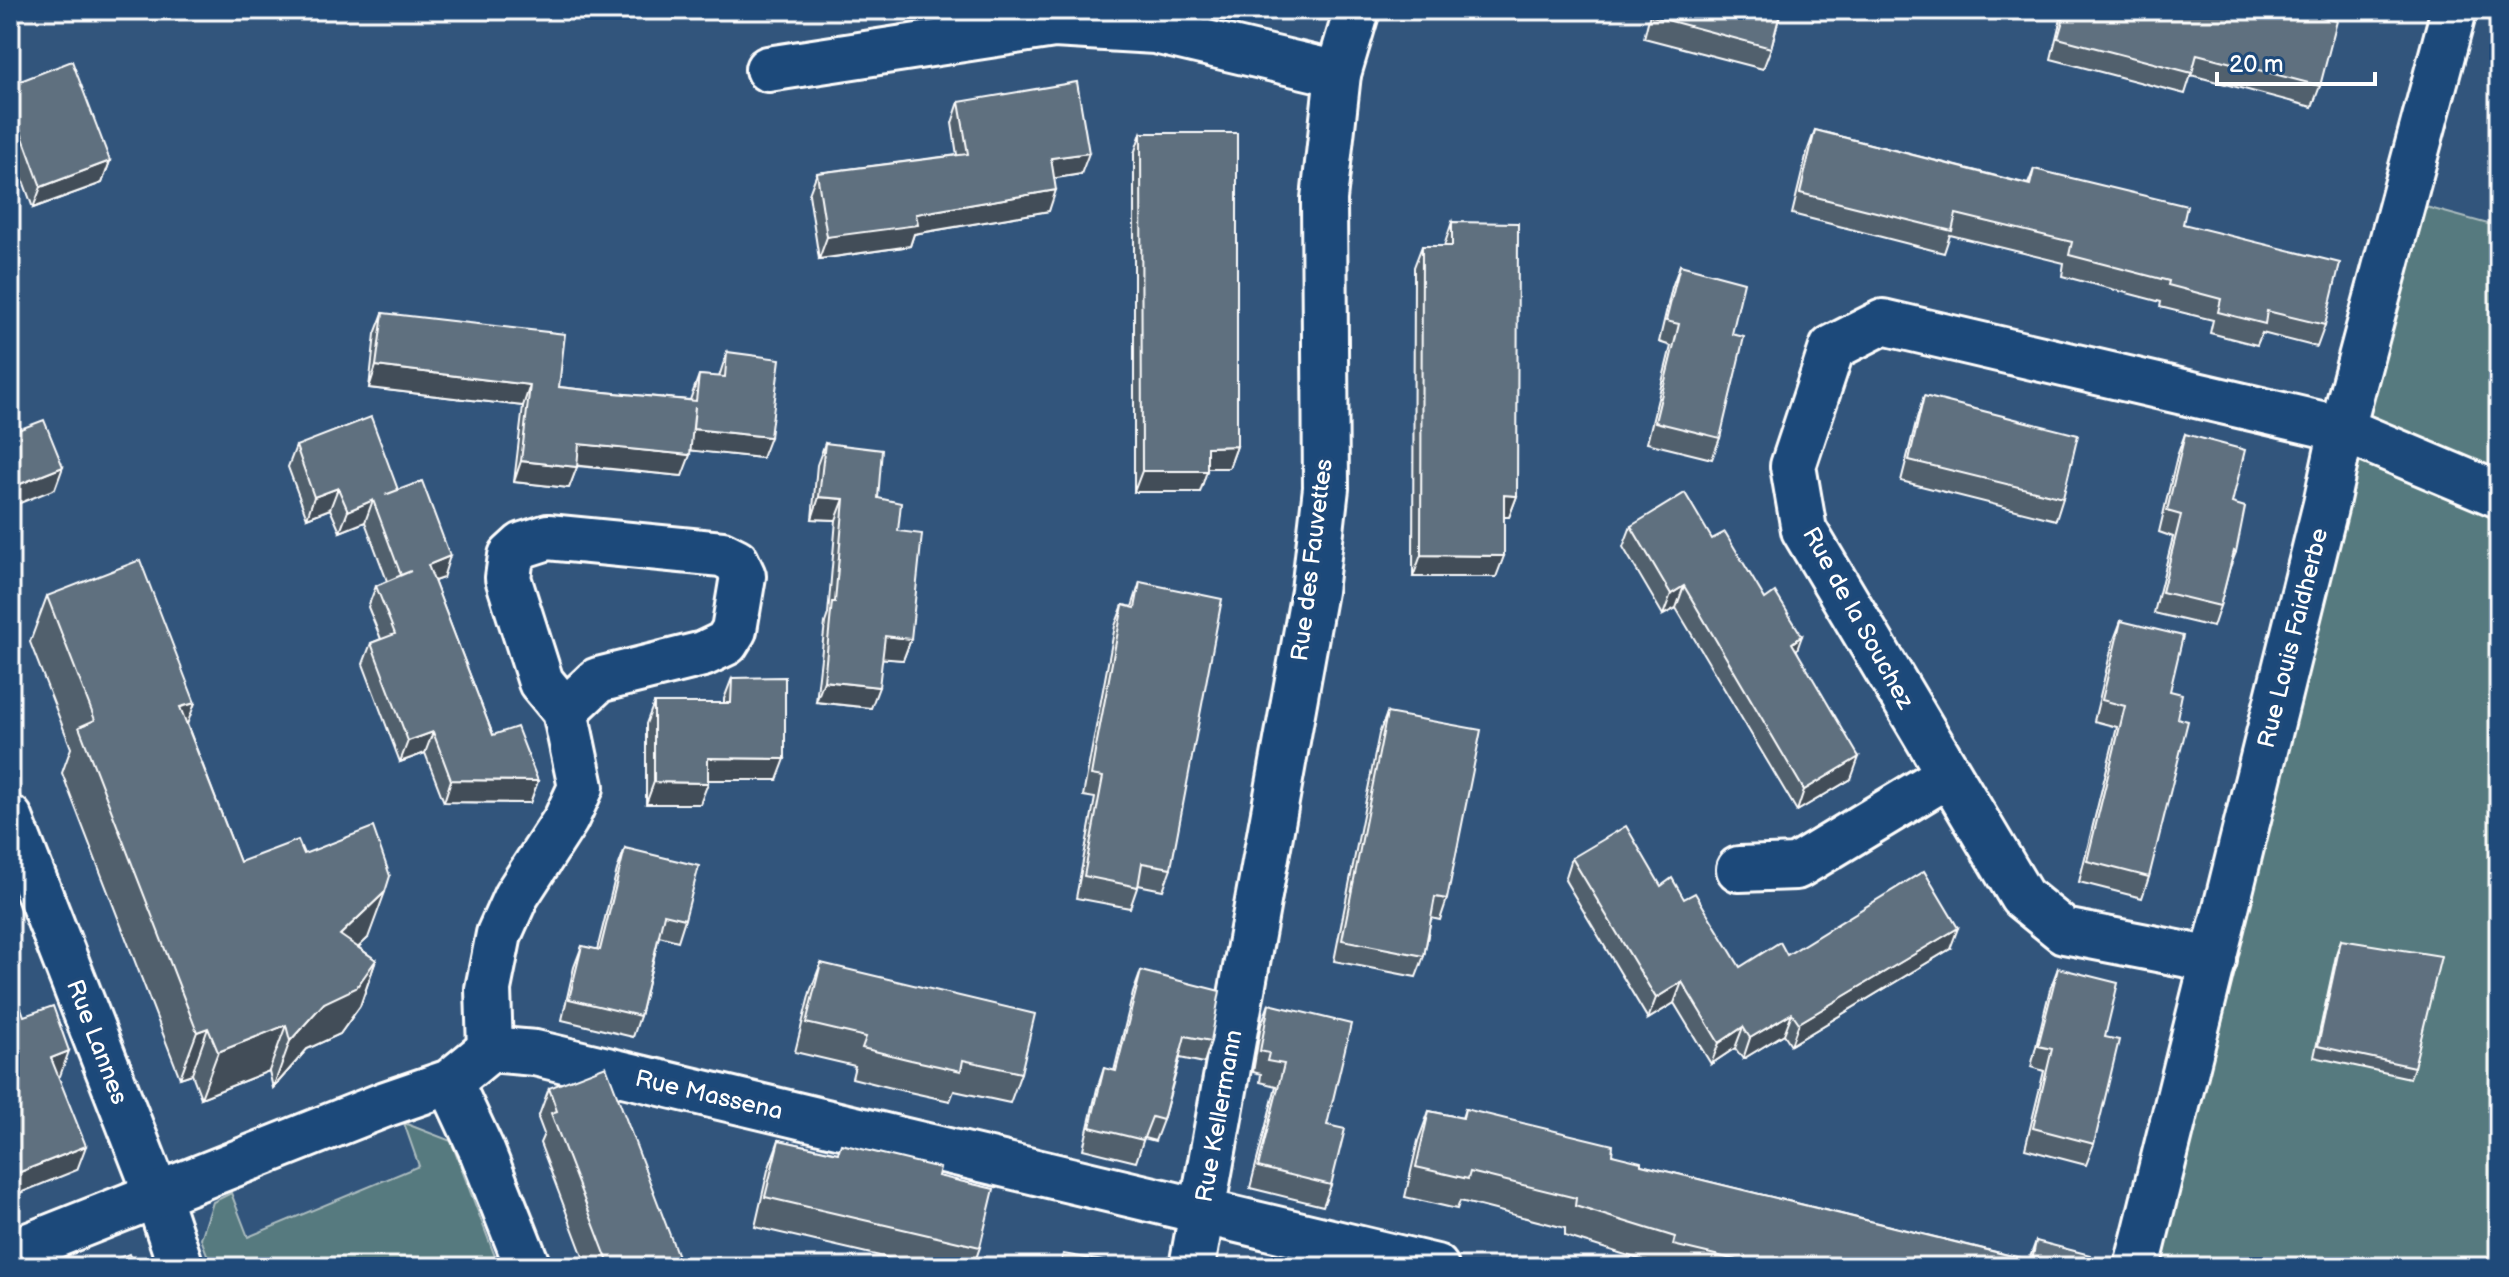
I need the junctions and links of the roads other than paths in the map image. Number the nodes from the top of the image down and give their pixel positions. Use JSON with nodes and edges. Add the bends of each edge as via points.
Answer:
{"nodes":[{"id":1,"x":1357,"y":10,"type":"edge"},
{"id":2,"x":2454,"y":10,"type":"edge"},
{"id":3,"x":768,"y":69,"type":"dead end"},
{"id":4,"x":1338,"y":74,"type":"junction"},
{"id":5,"x":2342,"y":429,"type":"junction"},
{"id":6,"x":2499,"y":495,"type":"edge"},
{"id":7,"x":565,"y":711,"type":"junction"},
{"id":8,"x":1948,"y":775,"type":"junction"},
{"id":9,"x":10,"y":818,"type":"edge"},
{"id":10,"x":1739,"y":869,"type":"dead end"},
{"id":11,"x":2214,"y":960,"type":"junction"},
{"id":12,"x":1245,"y":966,"type":"joint"},
{"id":13,"x":490,"y":1049,"type":"junction"},
{"id":14,"x":450,"y":1082,"type":"junction"},
{"id":15,"x":157,"y":1195,"type":"junction"},
{"id":16,"x":1202,"y":1213,"type":"junction"},
{"id":17,"x":10,"y":1253,"type":"edge"},
{"id":18,"x":181,"y":1267,"type":"edge"},
{"id":19,"x":528,"y":1267,"type":"edge"},
{"id":20,"x":1192,"y":1267,"type":"edge"},
{"id":21,"x":1436,"y":1267,"type":"edge"},
{"id":22,"x":2137,"y":1267,"type":"edge"}],
"edges":[{"from":1,"to":4,"type":"street","name":"Rue des Fauvettes"},
{"from":2,"to":5,"type":"street","name":"Rue Louis Faidherbe"},
{"from":3,"to":4,"type":"street","via":[[1054,25],[1155,31]]},
{"from":4,"to":12,"type":"street","name":"Rue des Fauvettes","via":[[1324,199],[1326,488],[1314,591]]},
{"from":5,"to":6,"type":"street","name":"Rue de la Souchez"},
{"from":5,"to":8,"type":"street","name":"Rue de la Souchez","via":[[1883,322],[1832,348],[1793,466],[1804,530]]},
{"from":5,"to":11,"type":"street","name":"Rue Louis Faidherbe"},
{"from":7,"to":7,"type":"street","via":[[598,680],[703,654],[726,643],[734,630],[743,576],[736,561],[722,554],[564,537],[523,545],[511,556],[508,578],[541,682]]},
{"from":7,"to":13,"type":"street","via":[[581,787],[499,934],[488,989]]},
{"from":8,"to":10,"type":"street","via":[[1796,867]]},
{"from":8,"to":11,"type":"street","name":"Rue de la Souchez","via":[[2022,897],[2064,931]]},
{"from":9,"to":15,"type":"street","name":"Rue Lannes"},
{"from":11,"to":22,"type":"street","name":"Rue Louis Faidherbe"},
{"from":12,"to":16,"type":"street","name":"Rue Kellermann"},
{"from":13,"to":14,"type":"street"},
{"from":13,"to":16,"type":"street","name":"Rue Massena","via":[[535,1053]]},
{"from":14,"to":15,"type":"street"},
{"from":14,"to":19,"type":"street"},
{"from":15,"to":17,"type":"street"},
{"from":15,"to":18,"type":"street","name":"Rue Lannes"},
{"from":16,"to":20,"type":"street","name":"Rue Kellermann"},
{"from":16,"to":21,"type":"street","name":"Rue Massena"}]}
